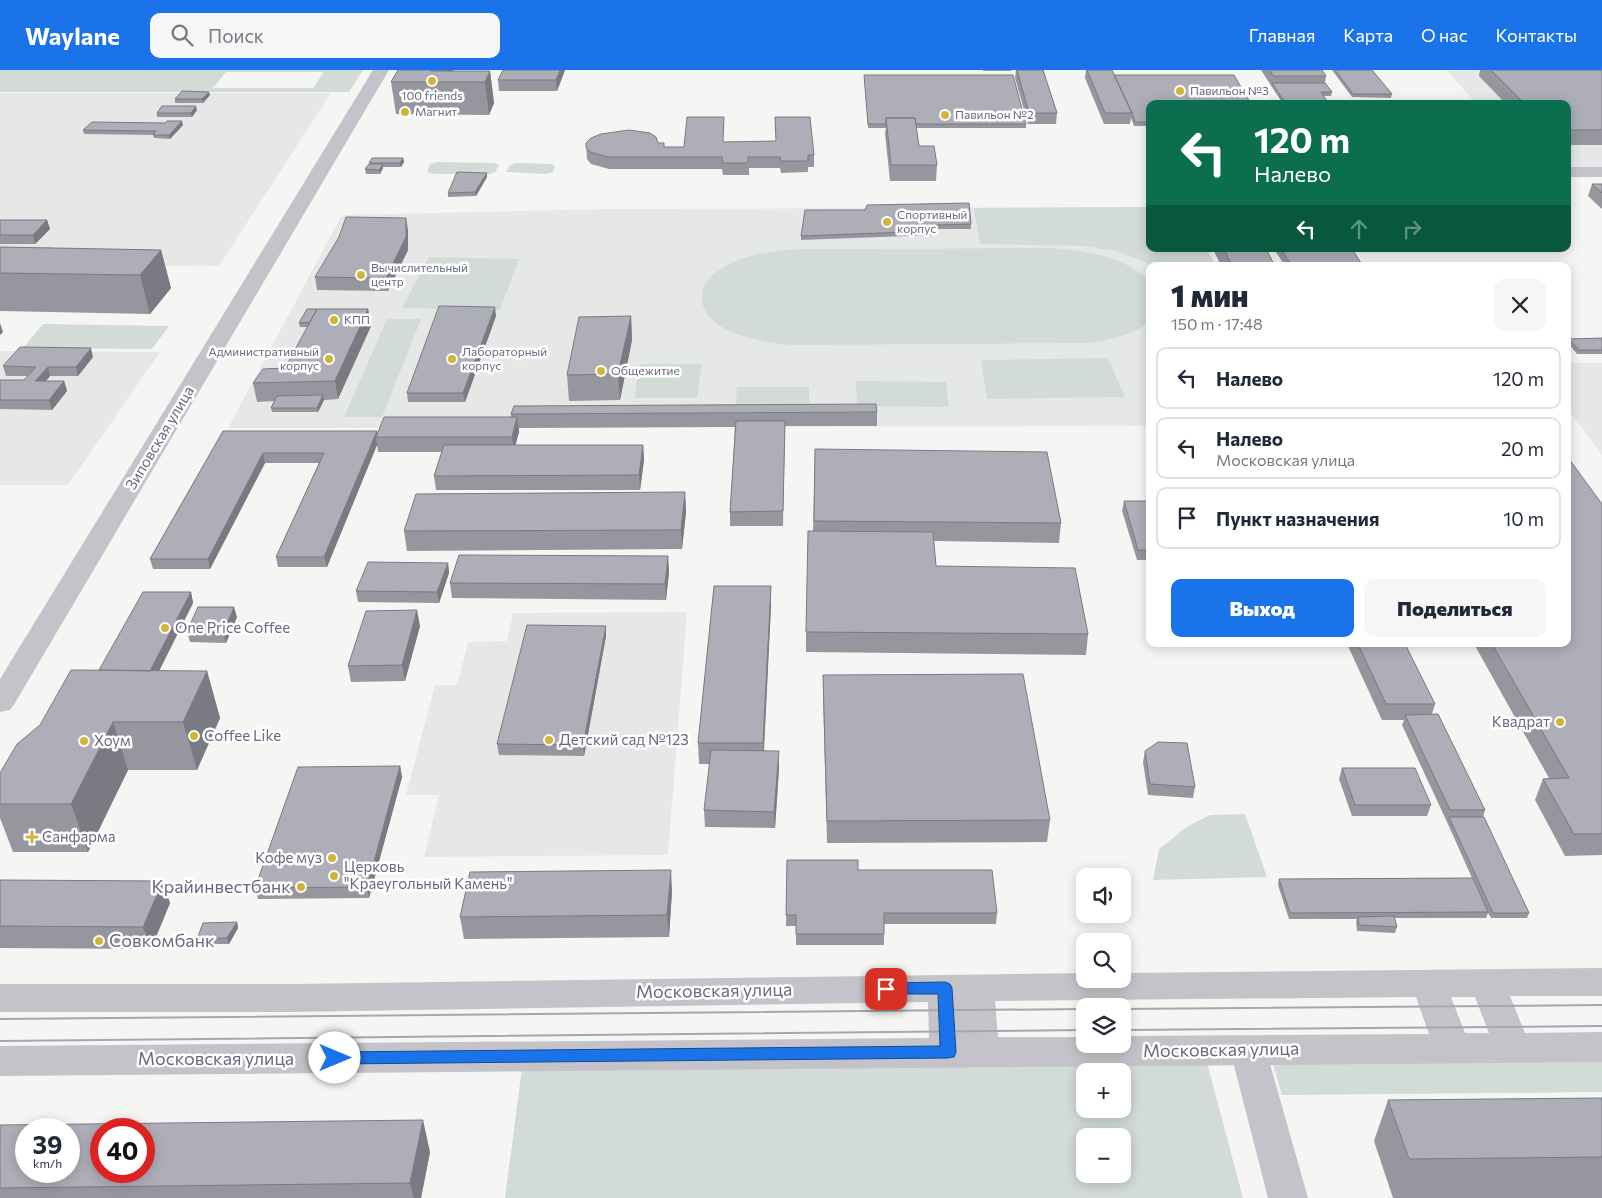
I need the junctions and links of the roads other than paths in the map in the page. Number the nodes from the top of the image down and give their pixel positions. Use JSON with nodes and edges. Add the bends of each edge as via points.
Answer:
{"nodes":[{"id":1,"x":381,"y":70,"type":"edge"},
{"id":2,"x":1571,"y":172,"type":"edge"},
{"id":3,"x":1602,"y":172,"type":"edge"},
{"id":4,"x":0,"y":704,"type":"edge"},
{"id":5,"x":1602,"y":982,"type":"edge"},
{"id":6,"x":1428,"y":983,"type":"junction"},
{"id":7,"x":1487,"y":983,"type":"junction"},
{"id":8,"x":960,"y":988,"type":"junction"},
{"id":9,"x":0,"y":998,"type":"edge"},
{"id":10,"x":1452,"y":1047,"type":"junction"},
{"id":11,"x":1513,"y":1047,"type":"junction"},
{"id":12,"x":1602,"y":1047,"type":"edge"},
{"id":13,"x":1248,"y":1050,"type":"junction"},
{"id":14,"x":965,"y":1052,"type":"junction"},
{"id":15,"x":0,"y":1061,"type":"edge"},
{"id":16,"x":1288,"y":1198,"type":"edge"}],
"edges":[{"from":1,"to":4,"type":"street","name":"Зиповская улица"},
{"from":2,"to":3,"type":"street"},
{"from":5,"to":7,"type":"street","name":"Московская улица"},
{"from":6,"to":7,"type":"street","name":"Московская улица"},
{"from":6,"to":8,"type":"street","name":"Московская улица"},
{"from":6,"to":10,"type":"street"},
{"from":7,"to":11,"type":"street"},
{"from":8,"to":9,"type":"street","name":"Московская улица","via":[[293,998]]},
{"from":8,"to":14,"type":"street"},
{"from":10,"to":11,"type":"street","name":"Московская улица"},
{"from":10,"to":13,"type":"street","name":"Московская улица"},
{"from":11,"to":12,"type":"street","name":"Московская улица"},
{"from":13,"to":14,"type":"street","name":"Московская улица"},
{"from":13,"to":16,"type":"street"},
{"from":14,"to":15,"type":"street","name":"Московская улица"}]}
